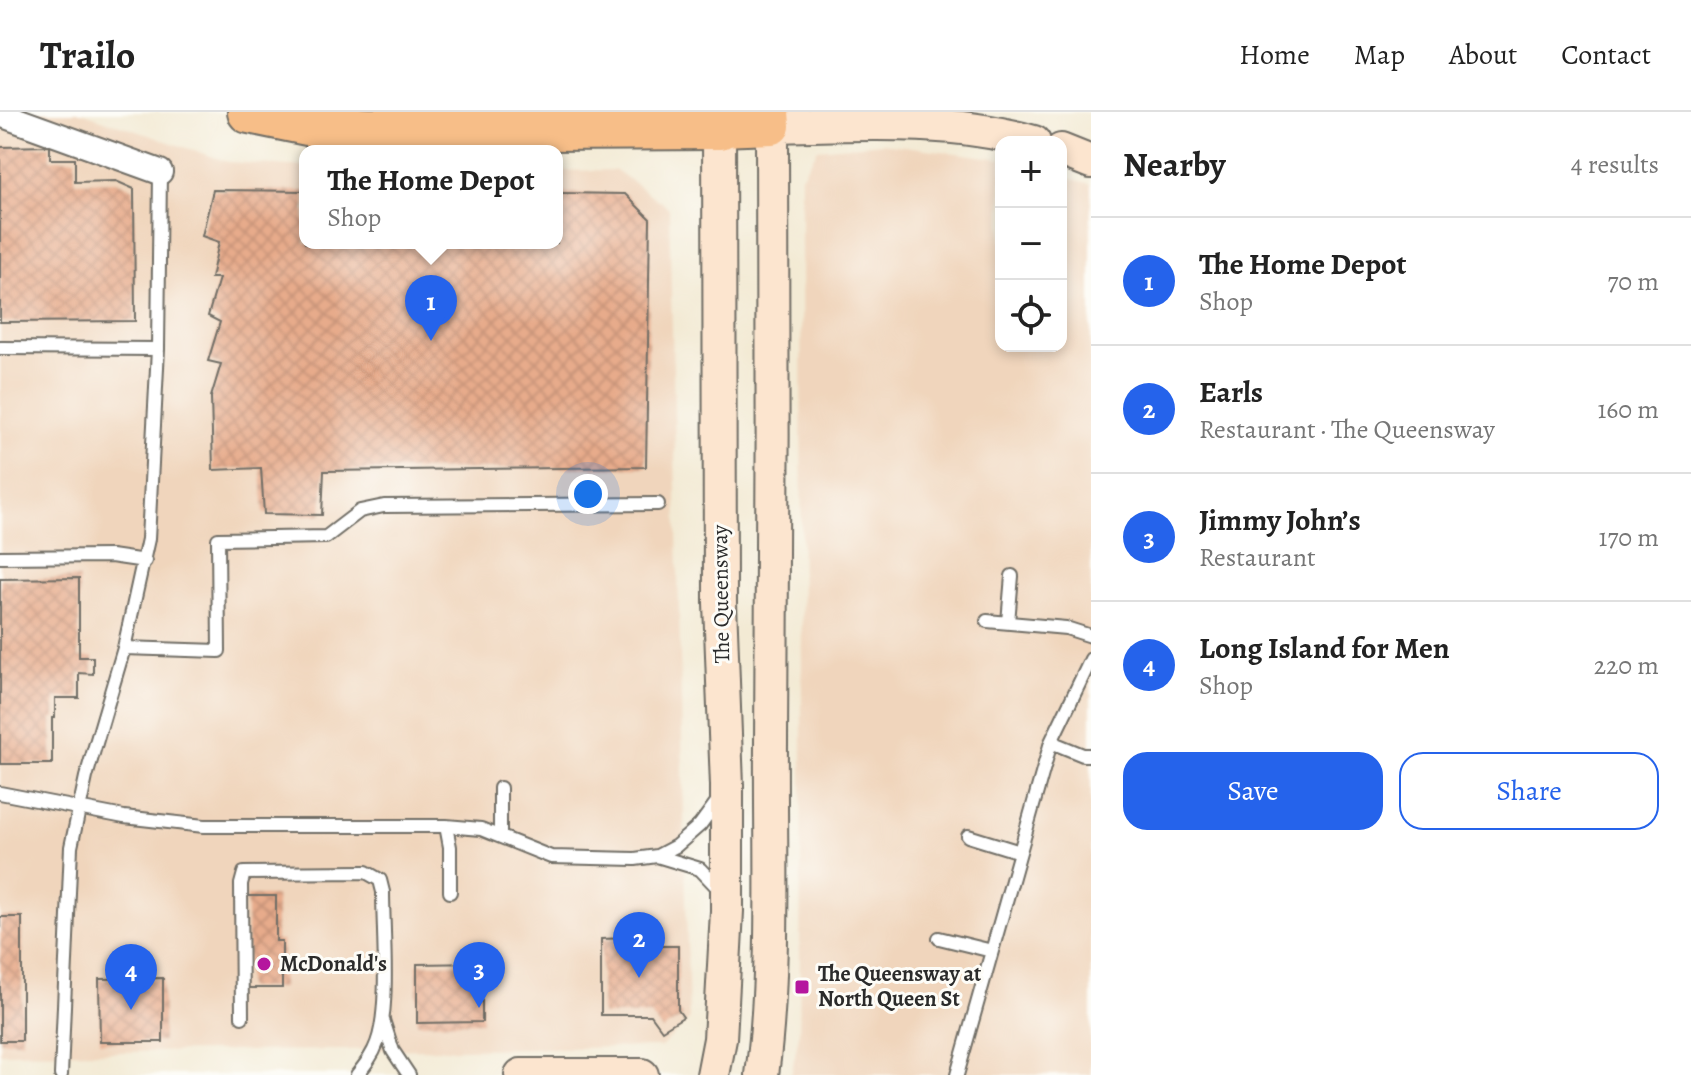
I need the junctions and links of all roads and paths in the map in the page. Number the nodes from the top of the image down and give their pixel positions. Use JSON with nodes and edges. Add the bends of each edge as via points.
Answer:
{"nodes":[{"id":1,"x":249,"y":112,"type":"edge"},
{"id":2,"x":0,"y":114,"type":"edge"},
{"id":3,"x":772,"y":119,"type":"edge"},
{"id":4,"x":720,"y":120,"type":"edge"},
{"id":5,"x":1013,"y":136,"type":"edge"},
{"id":6,"x":1067,"y":152,"type":"edge"},
{"id":7,"x":1091,"y":162,"type":"edge"},
{"id":8,"x":160,"y":172,"type":"joint"},
{"id":9,"x":0,"y":348,"type":"edge"},
{"id":10,"x":158,"y":349,"type":"junction"},
{"id":11,"x":658,"y":504,"type":"dead end"},
{"id":12,"x":0,"y":557,"type":"edge"},
{"id":13,"x":145,"y":561,"type":"junction"},
{"id":14,"x":1012,"y":576,"type":"dead end"},
{"id":15,"x":987,"y":621,"type":"dead end"},
{"id":16,"x":1008,"y":622,"type":"junction"},
{"id":17,"x":1091,"y":636,"type":"edge"},
{"id":18,"x":124,"y":648,"type":"junction"},
{"id":19,"x":1091,"y":659,"type":"edge"},
{"id":20,"x":1051,"y":742,"type":"junction"},
{"id":21,"x":1091,"y":755,"type":"edge"},
{"id":22,"x":727,"y":786,"type":"junction"},
{"id":23,"x":500,"y":788,"type":"dead end"},
{"id":24,"x":0,"y":793,"type":"edge"},
{"id":25,"x":79,"y":808,"type":"junction"},
{"id":26,"x":446,"y":826,"type":"junction"},
{"id":27,"x":500,"y":835,"type":"junction"},
{"id":28,"x":968,"y":836,"type":"dead end"},
{"id":29,"x":1020,"y":852,"type":"junction"},
{"id":30,"x":657,"y":856,"type":"junction"},
{"id":31,"x":450,"y":892,"type":"dead end"},
{"id":32,"x":727,"y":911,"type":"junction"},
{"id":33,"x":939,"y":938,"type":"dead end"},
{"id":34,"x":992,"y":951,"type":"junction"},
{"id":35,"x":242,"y":1017,"type":"dead end"},
{"id":36,"x":383,"y":1019,"type":"junction"},
{"id":37,"x":61,"y":1075,"type":"edge"},
{"id":38,"x":357,"y":1075,"type":"edge"},
{"id":39,"x":409,"y":1075,"type":"edge"},
{"id":40,"x":521,"y":1075,"type":"edge"},
{"id":41,"x":642,"y":1075,"type":"edge"},
{"id":42,"x":713,"y":1075,"type":"edge"},
{"id":43,"x":762,"y":1075,"type":"edge"},
{"id":44,"x":957,"y":1075,"type":"edge"}],
"edges":[{"from":1,"to":4,"type":"highway","via":[[368,130]]},
{"from":2,"to":8,"type":"street"},
{"from":3,"to":4,"type":"main road"},
{"from":3,"to":5,"type":"main road","via":[[946,127]]},
{"from":3,"to":43,"type":"main road","via":[[769,917]]},
{"from":4,"to":22,"type":"main road","name":"The Queensway","via":[[720,603]]},
{"from":6,"to":7,"type":"main road"},
{"from":8,"to":10,"type":"lane"},
{"from":9,"to":10,"type":"lane"},
{"from":10,"to":13,"type":"lane"},
{"from":11,"to":18,"type":"lane","via":[[384,506],[360,511],[326,537],[218,539],[219,651]]},
{"from":12,"to":13,"type":"lane","via":[[111,556]]},
{"from":13,"to":18,"type":"lane"},
{"from":14,"to":16,"type":"lane"},
{"from":15,"to":16,"type":"lane"},
{"from":16,"to":17,"type":"lane"},
{"from":18,"to":25,"type":"lane"},
{"from":19,"to":20,"type":"lane"},
{"from":20,"to":21,"type":"lane"},
{"from":20,"to":29,"type":"lane"},
{"from":22,"to":30,"type":"lane","via":[[700,825]]},
{"from":22,"to":32,"type":"main road","name":"The Queensway"},
{"from":23,"to":27,"type":"lane"},
{"from":24,"to":25,"type":"lane"},
{"from":25,"to":26,"type":"lane","via":[[231,827]]},
{"from":25,"to":37,"type":"lane","via":[[71,847]]},
{"from":26,"to":27,"type":"lane"},
{"from":26,"to":31,"type":"lane"},
{"from":27,"to":30,"type":"lane","via":[[561,858]]},
{"from":28,"to":29,"type":"lane"},
{"from":29,"to":34,"type":"lane"},
{"from":30,"to":32,"type":"lane","via":[[700,869],[721,892]]},
{"from":32,"to":42,"type":"main road","name":"The Queensway"},
{"from":33,"to":34,"type":"lane"},
{"from":34,"to":44,"type":"lane"},
{"from":35,"to":36,"type":"lane","via":[[244,873],[366,872],[380,880],[383,892]]},
{"from":36,"to":38,"type":"lane","via":[[378,1043]]},
{"from":36,"to":39,"type":"lane","via":[[393,1051]]},
{"from":40,"to":41,"type":"main road"}]}
